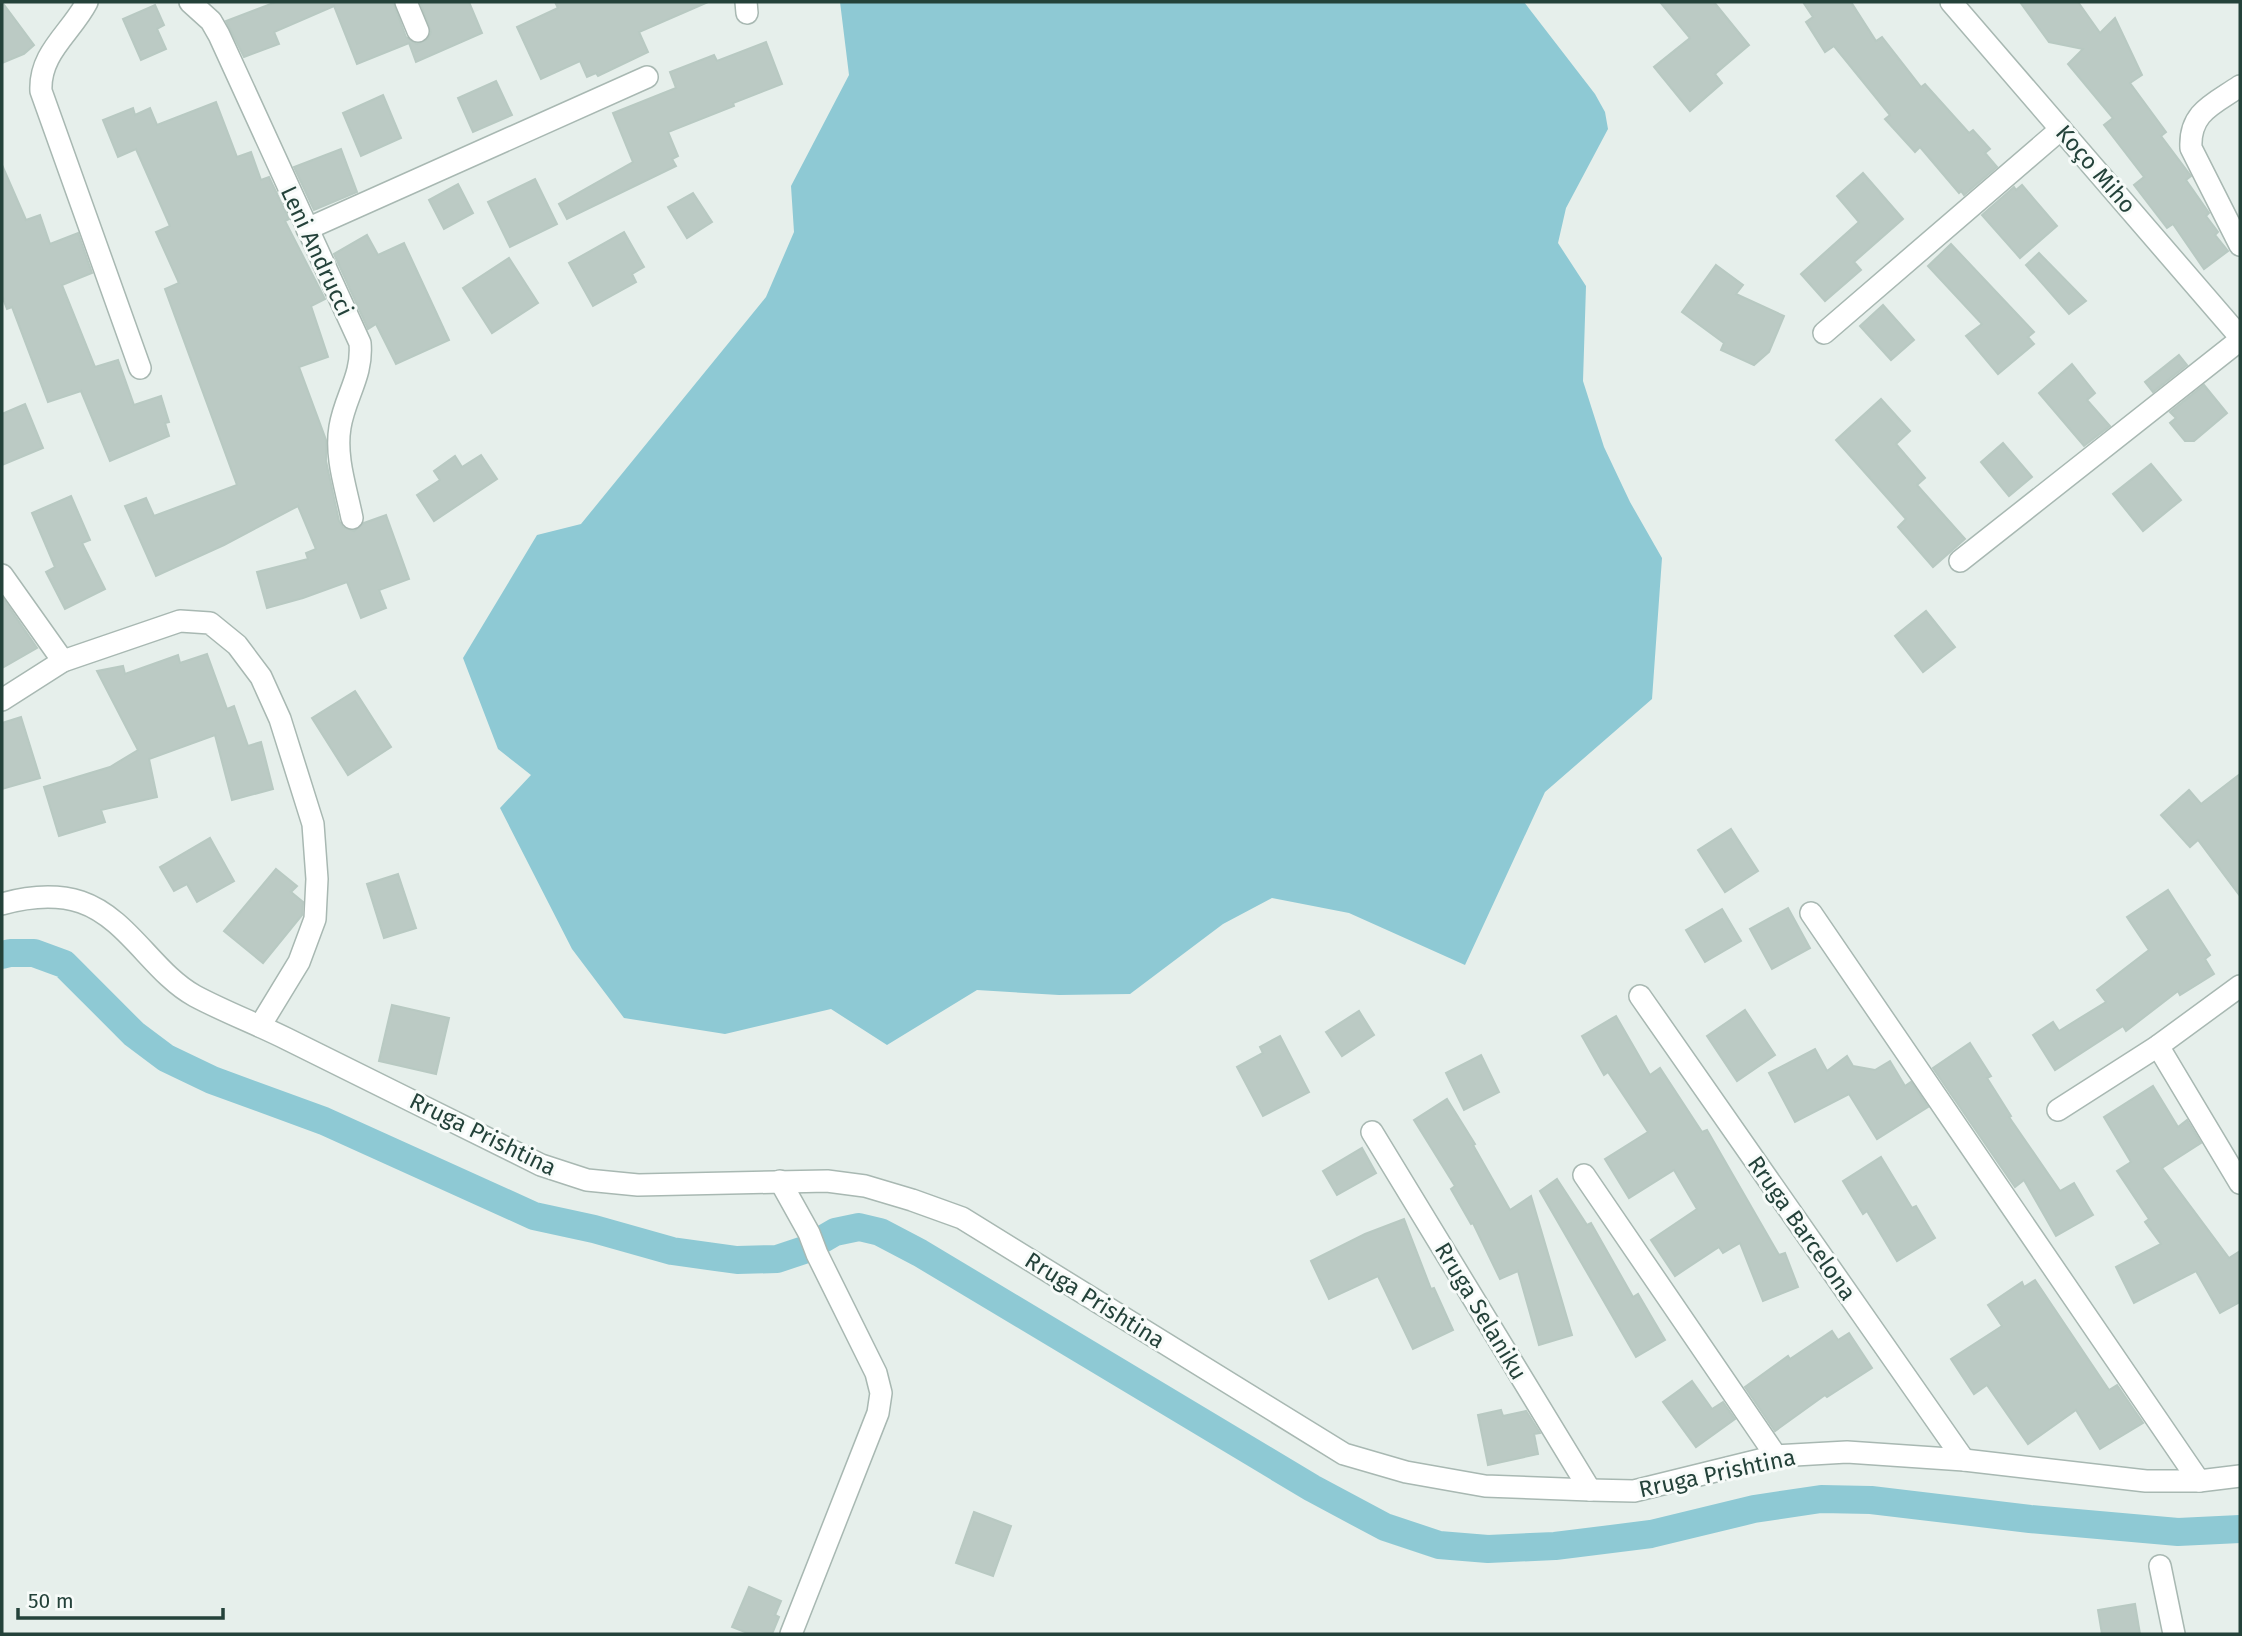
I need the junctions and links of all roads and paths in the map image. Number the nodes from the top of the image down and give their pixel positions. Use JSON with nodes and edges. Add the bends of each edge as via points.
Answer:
{"nodes":[{"id":1,"x":88,"y":2,"type":"edge"},
{"id":2,"x":190,"y":2,"type":"edge"},
{"id":3,"x":406,"y":2,"type":"edge"},
{"id":4,"x":1951,"y":2,"type":"edge"},
{"id":5,"x":418,"y":31,"type":"dead end"},
{"id":6,"x":647,"y":77,"type":"dead end"},
{"id":7,"x":2240,"y":86,"type":"edge"},
{"id":8,"x":2061,"y":128,"type":"junction"},
{"id":9,"x":307,"y":229,"type":"junction"},
{"id":10,"x":2240,"y":245,"type":"edge"},
{"id":11,"x":2238,"y":329,"type":"edge"},
{"id":12,"x":1824,"y":333,"type":"dead end"},
{"id":13,"x":140,"y":369,"type":"dead end"},
{"id":14,"x":352,"y":518,"type":"dead end"},
{"id":15,"x":1960,"y":561,"type":"dead end"},
{"id":16,"x":2,"y":575,"type":"edge"},
{"id":17,"x":63,"y":662,"type":"junction"},
{"id":18,"x":2,"y":699,"type":"edge"},
{"id":19,"x":2,"y":904,"type":"edge"},
{"id":20,"x":1811,"y":913,"type":"dead end"},
{"id":21,"x":2240,"y":986,"type":"edge"},
{"id":22,"x":1640,"y":996,"type":"dead end"},
{"id":23,"x":260,"y":1026,"type":"junction"},
{"id":24,"x":2158,"y":1046,"type":"junction"},
{"id":25,"x":2058,"y":1110,"type":"dead end"},
{"id":26,"x":1372,"y":1132,"type":"dead end"},
{"id":27,"x":1584,"y":1175,"type":"dead end"},
{"id":28,"x":780,"y":1181,"type":"junction"},
{"id":29,"x":2240,"y":1183,"type":"edge"},
{"id":30,"x":1776,"y":1456,"type":"junction"},
{"id":31,"x":1964,"y":1460,"type":"junction"},
{"id":32,"x":2240,"y":1476,"type":"edge"},
{"id":33,"x":2199,"y":1481,"type":"junction"},
{"id":34,"x":1590,"y":1490,"type":"junction"},
{"id":35,"x":2160,"y":1566,"type":"dead end"},
{"id":36,"x":791,"y":1634,"type":"edge"},
{"id":37,"x":2174,"y":1634,"type":"edge"}],
"edges":[{"from":1,"to":13,"type":"street","via":[[51,52],[40,79],[41,92]]},
{"from":2,"to":9,"type":"street","name":"Leni Andrucci","via":[[219,35]]},
{"from":3,"to":5,"type":"street"},
{"from":4,"to":8,"type":"street","name":"Koço Miho"},
{"from":6,"to":9,"type":"street"},
{"from":7,"to":10,"type":"street","via":[[2197,116],[2190,134],[2191,148]]},
{"from":8,"to":11,"type":"street","name":"Koço Miho"},
{"from":8,"to":12,"type":"street"},
{"from":9,"to":14,"type":"street","name":"Leni Andrucci","via":[[360,344],[362,360],[338,442]]},
{"from":11,"to":15,"type":"street"},
{"from":16,"to":17,"type":"street"},
{"from":17,"to":18,"type":"street"},
{"from":17,"to":23,"type":"street","via":[[180,621],[210,623],[237,645],[261,677],[280,719],[313,824],[317,879],[315,919],[299,962]]},
{"from":19,"to":23,"type":"street","name":"Rruga Prishtina","via":[[49,897],[82,902],[115,922],[194,996]]},
{"from":20,"to":33,"type":"street"},
{"from":21,"to":24,"type":"street"},
{"from":22,"to":31,"type":"street","name":"Rruga Barcelona"},
{"from":23,"to":28,"type":"street","name":"Rruga Prishtina","via":[[541,1165],[587,1180],[638,1185]]},
{"from":24,"to":25,"type":"street"},
{"from":24,"to":29,"type":"street"},
{"from":26,"to":34,"type":"street","name":"Rruga Selaniku"},
{"from":27,"to":30,"type":"street"},
{"from":28,"to":34,"type":"street","name":"Rruga Prishtina","via":[[865,1186],[962,1218],[1344,1454],[1406,1472],[1485,1486]]},
{"from":28,"to":36,"type":"street","via":[[876,1373],[881,1393],[878,1413]]},
{"from":30,"to":31,"type":"street","name":"Rruga Prishtina","via":[[1847,1452]]},
{"from":30,"to":34,"type":"street","name":"Rruga Prishtina","via":[[1634,1491]]},
{"from":31,"to":33,"type":"street","name":"Rruga Prishtina","via":[[2146,1481]]},
{"from":32,"to":33,"type":"street","name":"Rruga Prishtina"},
{"from":35,"to":37,"type":"street"}]}
